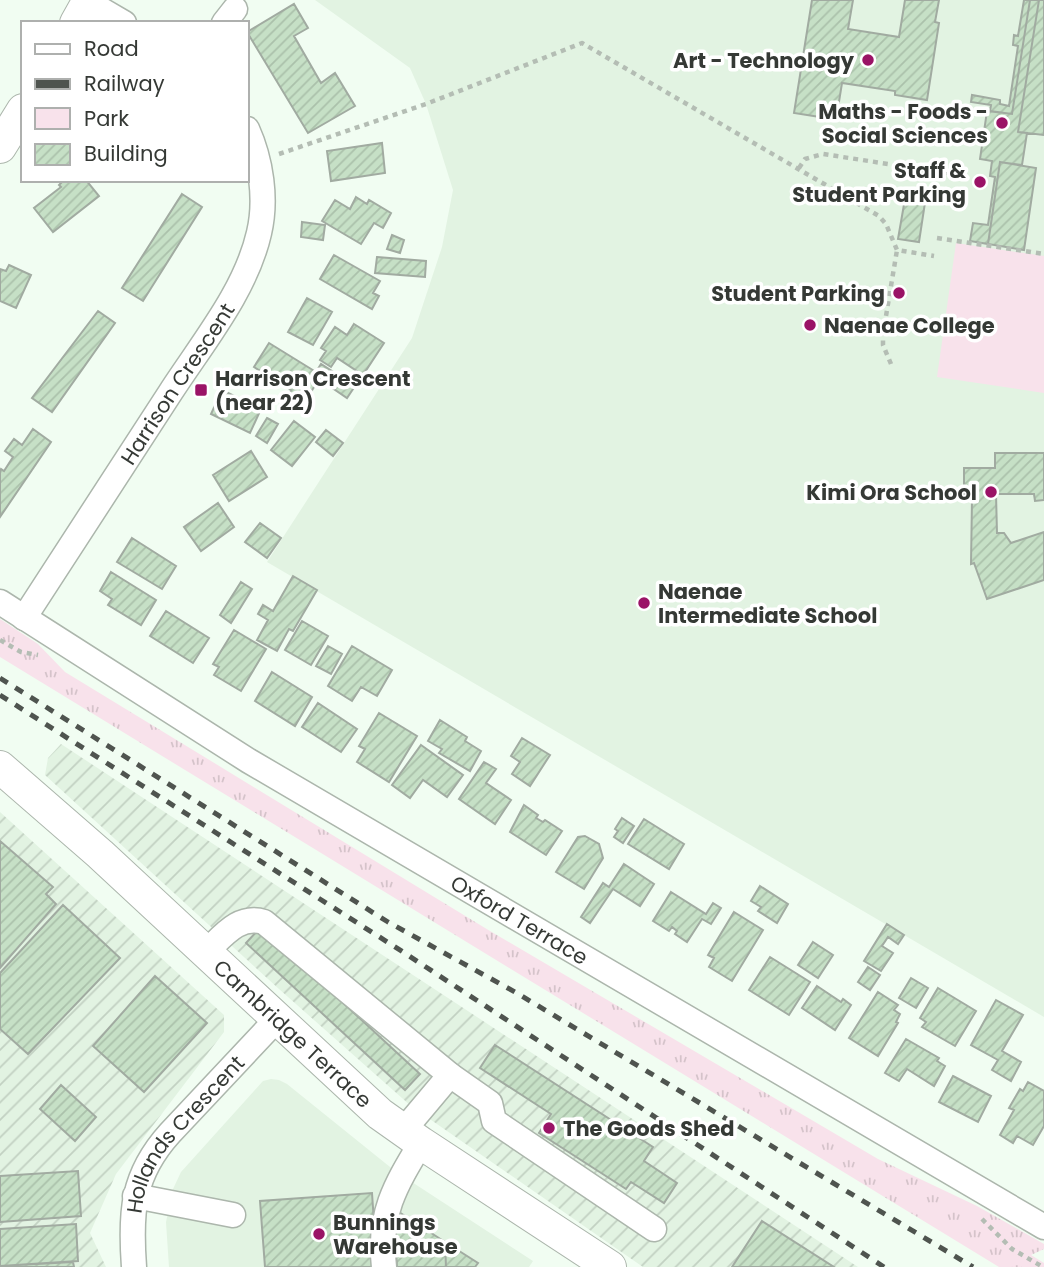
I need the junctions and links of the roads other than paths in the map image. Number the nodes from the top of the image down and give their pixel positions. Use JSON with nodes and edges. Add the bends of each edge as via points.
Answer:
{"nodes":[{"id":1,"x":84,"y":8,"type":"edge"},
{"id":2,"x":119,"y":21,"type":"edge"},
{"id":3,"x":21,"y":113,"type":"edge"},
{"id":4,"x":248,"y":132,"type":"edge"},
{"id":5,"x":0,"y":147,"type":"edge"},
{"id":6,"x":0,"y":602,"type":"edge"},
{"id":7,"x":24,"y":618,"type":"junction"},
{"id":8,"x":0,"y":767,"type":"edge"},
{"id":9,"x":206,"y":952,"type":"junction"},
{"id":10,"x":278,"y":1018,"type":"junction"},
{"id":11,"x":450,"y":1075,"type":"junction"},
{"id":12,"x":412,"y":1137,"type":"junction"},
{"id":13,"x":135,"y":1196,"type":"junction"},
{"id":14,"x":233,"y":1215,"type":"dead end"},
{"id":15,"x":1044,"y":1227,"type":"edge"},
{"id":16,"x":654,"y":1229,"type":"dead end"},
{"id":17,"x":134,"y":1267,"type":"edge"},
{"id":18,"x":384,"y":1267,"type":"edge"},
{"id":19,"x":610,"y":1267,"type":"edge"}],
"edges":[{"from":1,"to":2,"type":"street"},
{"from":3,"to":5,"type":"main road"},
{"from":4,"to":7,"type":"street","name":"Harrison Crescent","via":[[258,161],[262,214],[250,262]]},
{"from":6,"to":7,"type":"street","name":"Oxford Terrace"},
{"from":7,"to":15,"type":"street","name":"Oxford Terrace","via":[[249,761]]},
{"from":8,"to":9,"type":"main road","name":"Cambridge Terrace"},
{"from":9,"to":10,"type":"main road","name":"Cambridge Terrace"},
{"from":9,"to":11,"type":"street","via":[[239,923],[264,922]]},
{"from":10,"to":12,"type":"main road","name":"Cambridge Terrace","via":[[380,1114]]},
{"from":10,"to":13,"type":"street","name":"Hollands Crescent","via":[[155,1150]]},
{"from":11,"to":12,"type":"street"},
{"from":11,"to":16,"type":"street","via":[[490,1103],[494,1121]]},
{"from":12,"to":18,"type":"street","via":[[388,1203],[381,1243]]},
{"from":12,"to":19,"type":"main road","name":"Cambridge Terrace"},
{"from":13,"to":14,"type":"street"},
{"from":13,"to":17,"type":"street","name":"Hollands Crescent"}]}
